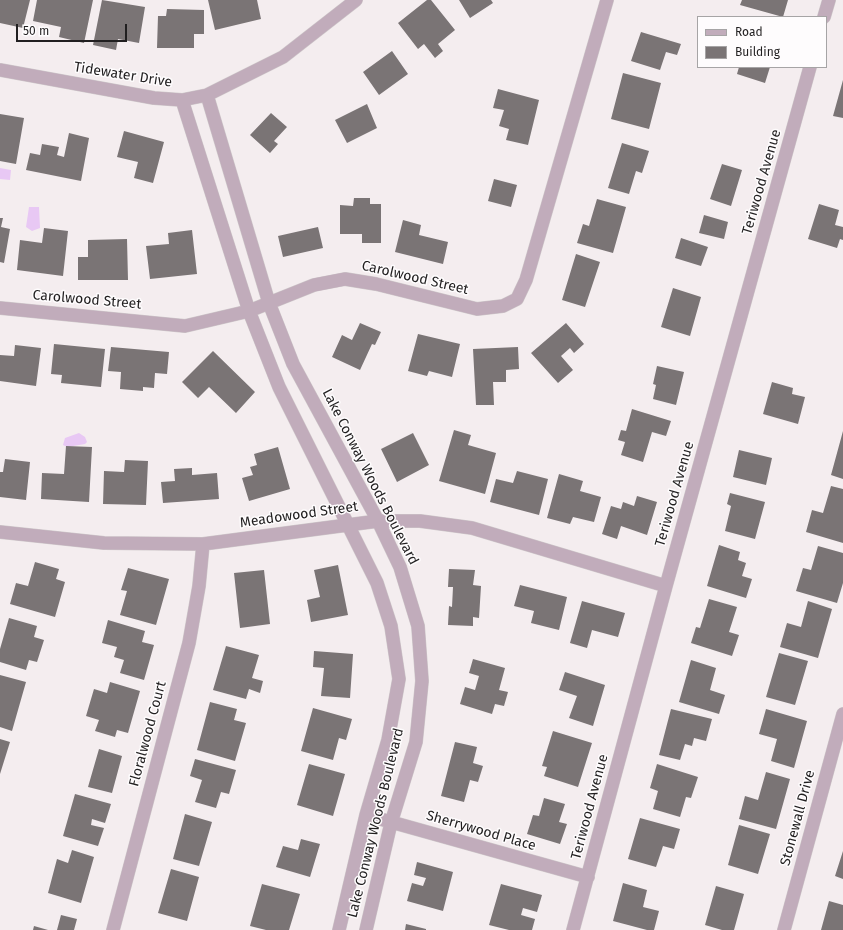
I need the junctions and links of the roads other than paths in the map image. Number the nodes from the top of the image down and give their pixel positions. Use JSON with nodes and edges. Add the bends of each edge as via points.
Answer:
{"nodes":[{"id":1,"x":356,"y":0,"type":"edge"},
{"id":2,"x":607,"y":0,"type":"edge"},
{"id":3,"x":829,"y":0,"type":"edge"},
{"id":4,"x":824,"y":16,"type":"edge"},
{"id":5,"x":810,"y":68,"type":"edge"},
{"id":6,"x":0,"y":70,"type":"edge"},
{"id":7,"x":207,"y":95,"type":"junction"},
{"id":8,"x":182,"y":100,"type":"junction"},
{"id":9,"x":269,"y":303,"type":"junction"},
{"id":10,"x":0,"y":308,"type":"edge"},
{"id":11,"x":249,"y":311,"type":"junction"},
{"id":12,"x":378,"y":521,"type":"junction"},
{"id":13,"x":349,"y":524,"type":"junction"},
{"id":14,"x":0,"y":532,"type":"edge"},
{"id":15,"x":204,"y":544,"type":"junction"},
{"id":16,"x":666,"y":586,"type":"junction"},
{"id":17,"x":843,"y":714,"type":"edge"},
{"id":18,"x":366,"y":815,"type":"junction"},
{"id":19,"x":391,"y":823,"type":"junction"},
{"id":20,"x":588,"y":877,"type":"junction"},
{"id":21,"x":113,"y":930,"type":"edge"},
{"id":22,"x":339,"y":930,"type":"edge"},
{"id":23,"x":366,"y":930,"type":"edge"},
{"id":24,"x":573,"y":930,"type":"edge"},
{"id":25,"x":784,"y":930,"type":"edge"}],
"edges":[{"from":1,"to":7,"type":"street","name":"Tidewater Drive","via":[[283,57]]},
{"from":2,"to":9,"type":"street","name":"Carolwood Street","via":[[526,280],[517,299],[503,306],[477,309],[345,279],[314,285]]},
{"from":3,"to":4,"type":"street"},
{"from":5,"to":16,"type":"street","name":"Teriwood Avenue"},
{"from":6,"to":8,"type":"street","name":"Tidewater Drive","via":[[154,98]]},
{"from":7,"to":8,"type":"street","name":"Tidewater Drive"},
{"from":7,"to":9,"type":"street","name":"Lake Conway Woods Boulevard","via":[[221,149]]},
{"from":8,"to":11,"type":"street","name":"Lake Conway Woods Boulevard"},
{"from":9,"to":11,"type":"street","name":"Carolwood Street"},
{"from":9,"to":12,"type":"street","name":"Lake Conway Woods Boulevard","via":[[293,364]]},
{"from":10,"to":11,"type":"street","name":"Carolwood Street","via":[[185,326]]},
{"from":11,"to":13,"type":"street","name":"Lake Conway Woods Boulevard","via":[[279,386]]},
{"from":12,"to":13,"type":"street","name":"Meadowood Street"},
{"from":12,"to":16,"type":"street","name":"Meadowood Street","via":[[420,521],[472,528]]},
{"from":12,"to":19,"type":"street","name":"Lake Conway Woods Boulevard","via":[[400,567],[418,626],[422,681],[416,742]]},
{"from":13,"to":15,"type":"street","name":"Meadowood Street"},
{"from":13,"to":18,"type":"street","name":"Lake Conway Woods Boulevard","via":[[377,583],[391,626],[399,679],[388,740]]},
{"from":14,"to":15,"type":"street","name":"Meadowood Street","via":[[104,543]]},
{"from":15,"to":21,"type":"street","name":"Floralwood Court","via":[[188,643]]},
{"from":16,"to":20,"type":"street","name":"Teriwood Avenue"},
{"from":17,"to":25,"type":"street","name":"Stonewall Drive"},
{"from":18,"to":19,"type":"street","name":"Sherrywood Place"},
{"from":18,"to":22,"type":"street","name":"Lake Conway Woods Boulevard"},
{"from":19,"to":20,"type":"street","name":"Sherrywood Place"},
{"from":19,"to":23,"type":"street","name":"Lake Conway Woods Boulevard"},
{"from":20,"to":24,"type":"street","name":"Teriwood Avenue"}]}
